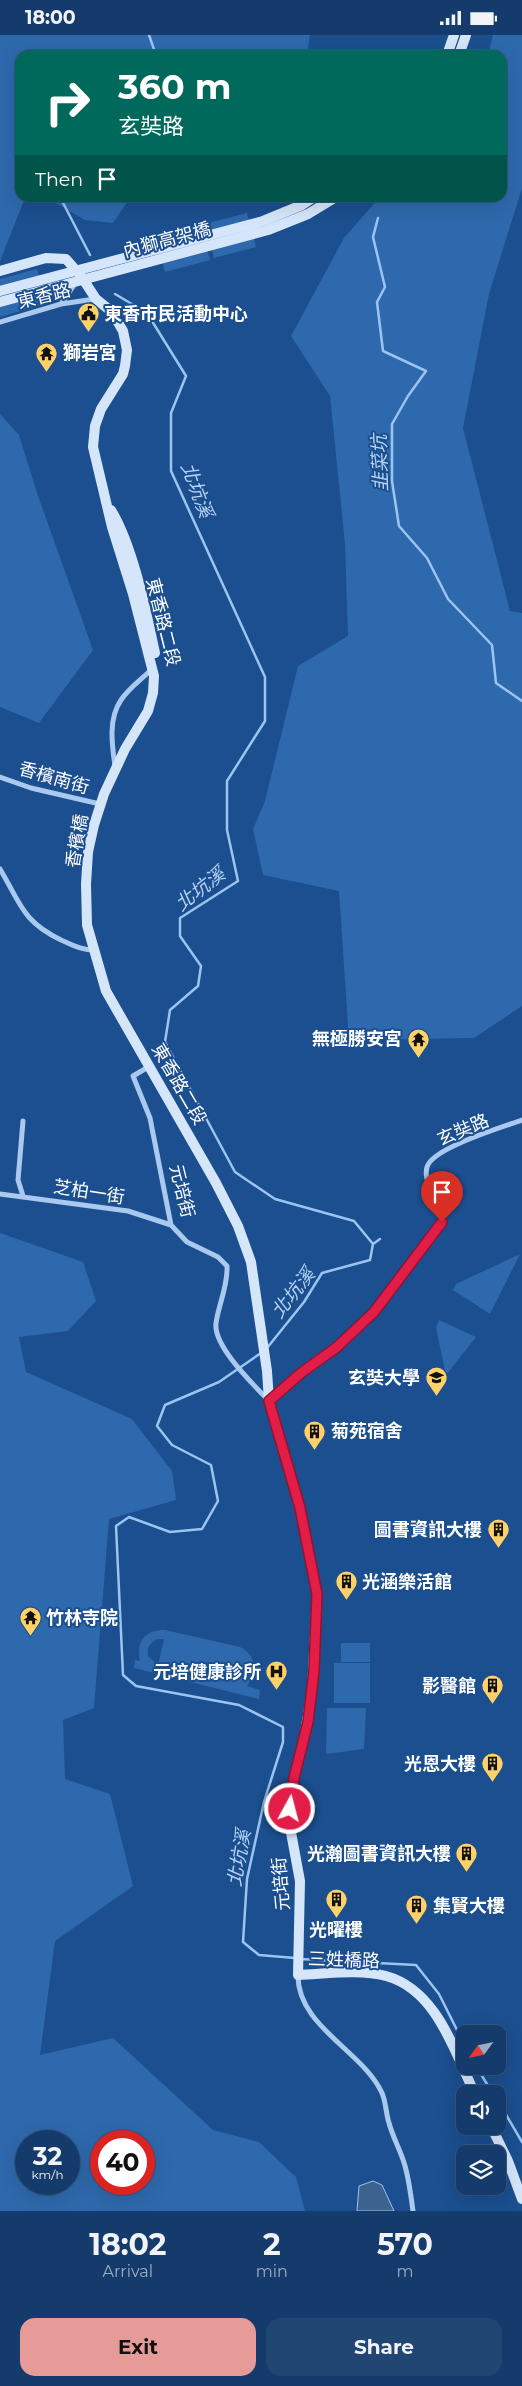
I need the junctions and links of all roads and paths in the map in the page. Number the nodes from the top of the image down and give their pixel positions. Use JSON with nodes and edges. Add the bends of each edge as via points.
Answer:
{"nodes":[{"id":1,"x":454,"y":35,"type":"edge"},
{"id":2,"x":466,"y":35,"type":"edge"},
{"id":3,"x":449,"y":50,"type":"edge"},
{"id":4,"x":461,"y":50,"type":"edge"},
{"id":5,"x":306,"y":202,"type":"edge"},
{"id":6,"x":328,"y":202,"type":"edge"},
{"id":7,"x":0,"y":271,"type":"edge"},
{"id":8,"x":81,"y":276,"type":"junction"},
{"id":9,"x":0,"y":291,"type":"edge"},
{"id":10,"x":96,"y":299,"type":"junction"},
{"id":11,"x":0,"y":302,"type":"edge"},
{"id":12,"x":61,"y":303,"type":"junction"},
{"id":13,"x":0,"y":322,"type":"edge"},
{"id":14,"x":108,"y":504,"type":"junction"},
{"id":15,"x":152,"y":669,"type":"junction"},
{"id":16,"x":115,"y":769,"type":"junction"},
{"id":17,"x":0,"y":777,"type":"edge"},
{"id":18,"x":100,"y":804,"type":"junction"},
{"id":19,"x":0,"y":869,"type":"edge"},
{"id":20,"x":86,"y":884,"type":"joint"},
{"id":21,"x":94,"y":950,"type":"junction"},
{"id":22,"x":151,"y":1066,"type":"junction"},
{"id":23,"x":23,"y":1121,"type":"dead end"},
{"id":24,"x":522,"y":1121,"type":"edge"},
{"id":25,"x":0,"y":1193,"type":"edge"},
{"id":26,"x":23,"y":1195,"type":"junction"},
{"id":27,"x":171,"y":1225,"type":"junction"},
{"id":28,"x":269,"y":1401,"type":"junction"},
{"id":29,"x":298,"y":1970,"type":"junction"},
{"id":30,"x":471,"y":2085,"type":"edge"},
{"id":31,"x":495,"y":2135,"type":"edge"},
{"id":32,"x":522,"y":2199,"type":"edge"},
{"id":33,"x":413,"y":2211,"type":"edge"}],
"edges":[{"from":1,"to":3,"type":"street"},
{"from":2,"to":4,"type":"street"},
{"from":5,"to":9,"type":"street","name":"內獅高架橋","bridge":true,"via":[[263,221]]},
{"from":6,"to":11,"type":"street","name":"內獅高架橋","bridge":true,"via":[[268,231]]},
{"from":7,"to":8,"type":"street","name":"東香路二段","via":[[46,258],[66,259]]},
{"from":8,"to":10,"type":"street","name":"東香路二段"},
{"from":8,"to":12,"type":"street"},
{"from":10,"to":12,"type":"street","name":"東香路"},
{"from":10,"to":14,"type":"street","name":"東香路二段","via":[[112,312],[123,331],[127,350],[123,373],[101,409],[95,426],[93,447]]},
{"from":12,"to":13,"type":"street","name":"東香路"},
{"from":14,"to":15,"type":"street","name":"東香路二段"},
{"from":14,"to":16,"type":"street","name":"東香路二段","via":[[120,525],[147,614],[160,675],[154,712]]},
{"from":15,"to":16,"type":"street","name":"東香路二段","via":[[153,693],[148,711]]},
{"from":15,"to":16,"type":"street","name":"東香路二段","via":[[121,699],[117,708],[112,727]]},
{"from":16,"to":18,"type":"street","name":"東香路二段"},
{"from":17,"to":18,"type":"street","name":"香檳南街","via":[[31,788]]},
{"from":18,"to":20,"type":"street","name":"香檳橋","via":[[88,852]]},
{"from":19,"to":21,"type":"street","via":[[34,925],[82,950]]},
{"from":20,"to":21,"type":"street","name":"東香路二段","via":[[87,925]]},
{"from":21,"to":22,"type":"street","name":"東香路二段","via":[[106,991]]},
{"from":22,"to":27,"type":"street","name":"元培街","via":[[133,1076],[150,1119]]},
{"from":22,"to":28,"type":"street","name":"東香路二段","via":[[238,1226],[257,1298]]},
{"from":23,"to":26,"type":"street","via":[[18,1180]]},
{"from":24,"to":28,"type":"street","name":"玄奘路","via":[[466,1141],[430,1162],[427,1175],[441,1209],[442,1222],[436,1232],[374,1312],[337,1347]]},
{"from":25,"to":26,"type":"street","name":"芝柏一街"},
{"from":26,"to":27,"type":"street","name":"芝柏一街","via":[[128,1211]]},
{"from":27,"to":28,"type":"street","name":"元培街","via":[[186,1242],[218,1257],[227,1266],[228,1278],[216,1324],[216,1337]]},
{"from":28,"to":29,"type":"street","name":"元培街","via":[[300,1508],[317,1594],[308,1722],[290,1809],[300,1881]]},
{"from":29,"to":30,"type":"street","name":"三姓橋路","via":[[385,1976],[405,1984],[426,2000]]},
{"from":29,"to":33,"type":"street","via":[[298,1987],[304,2002],[331,2038],[370,2073],[382,2094],[389,2125],[405,2166]]},
{"from":31,"to":32,"type":"street"}]}
